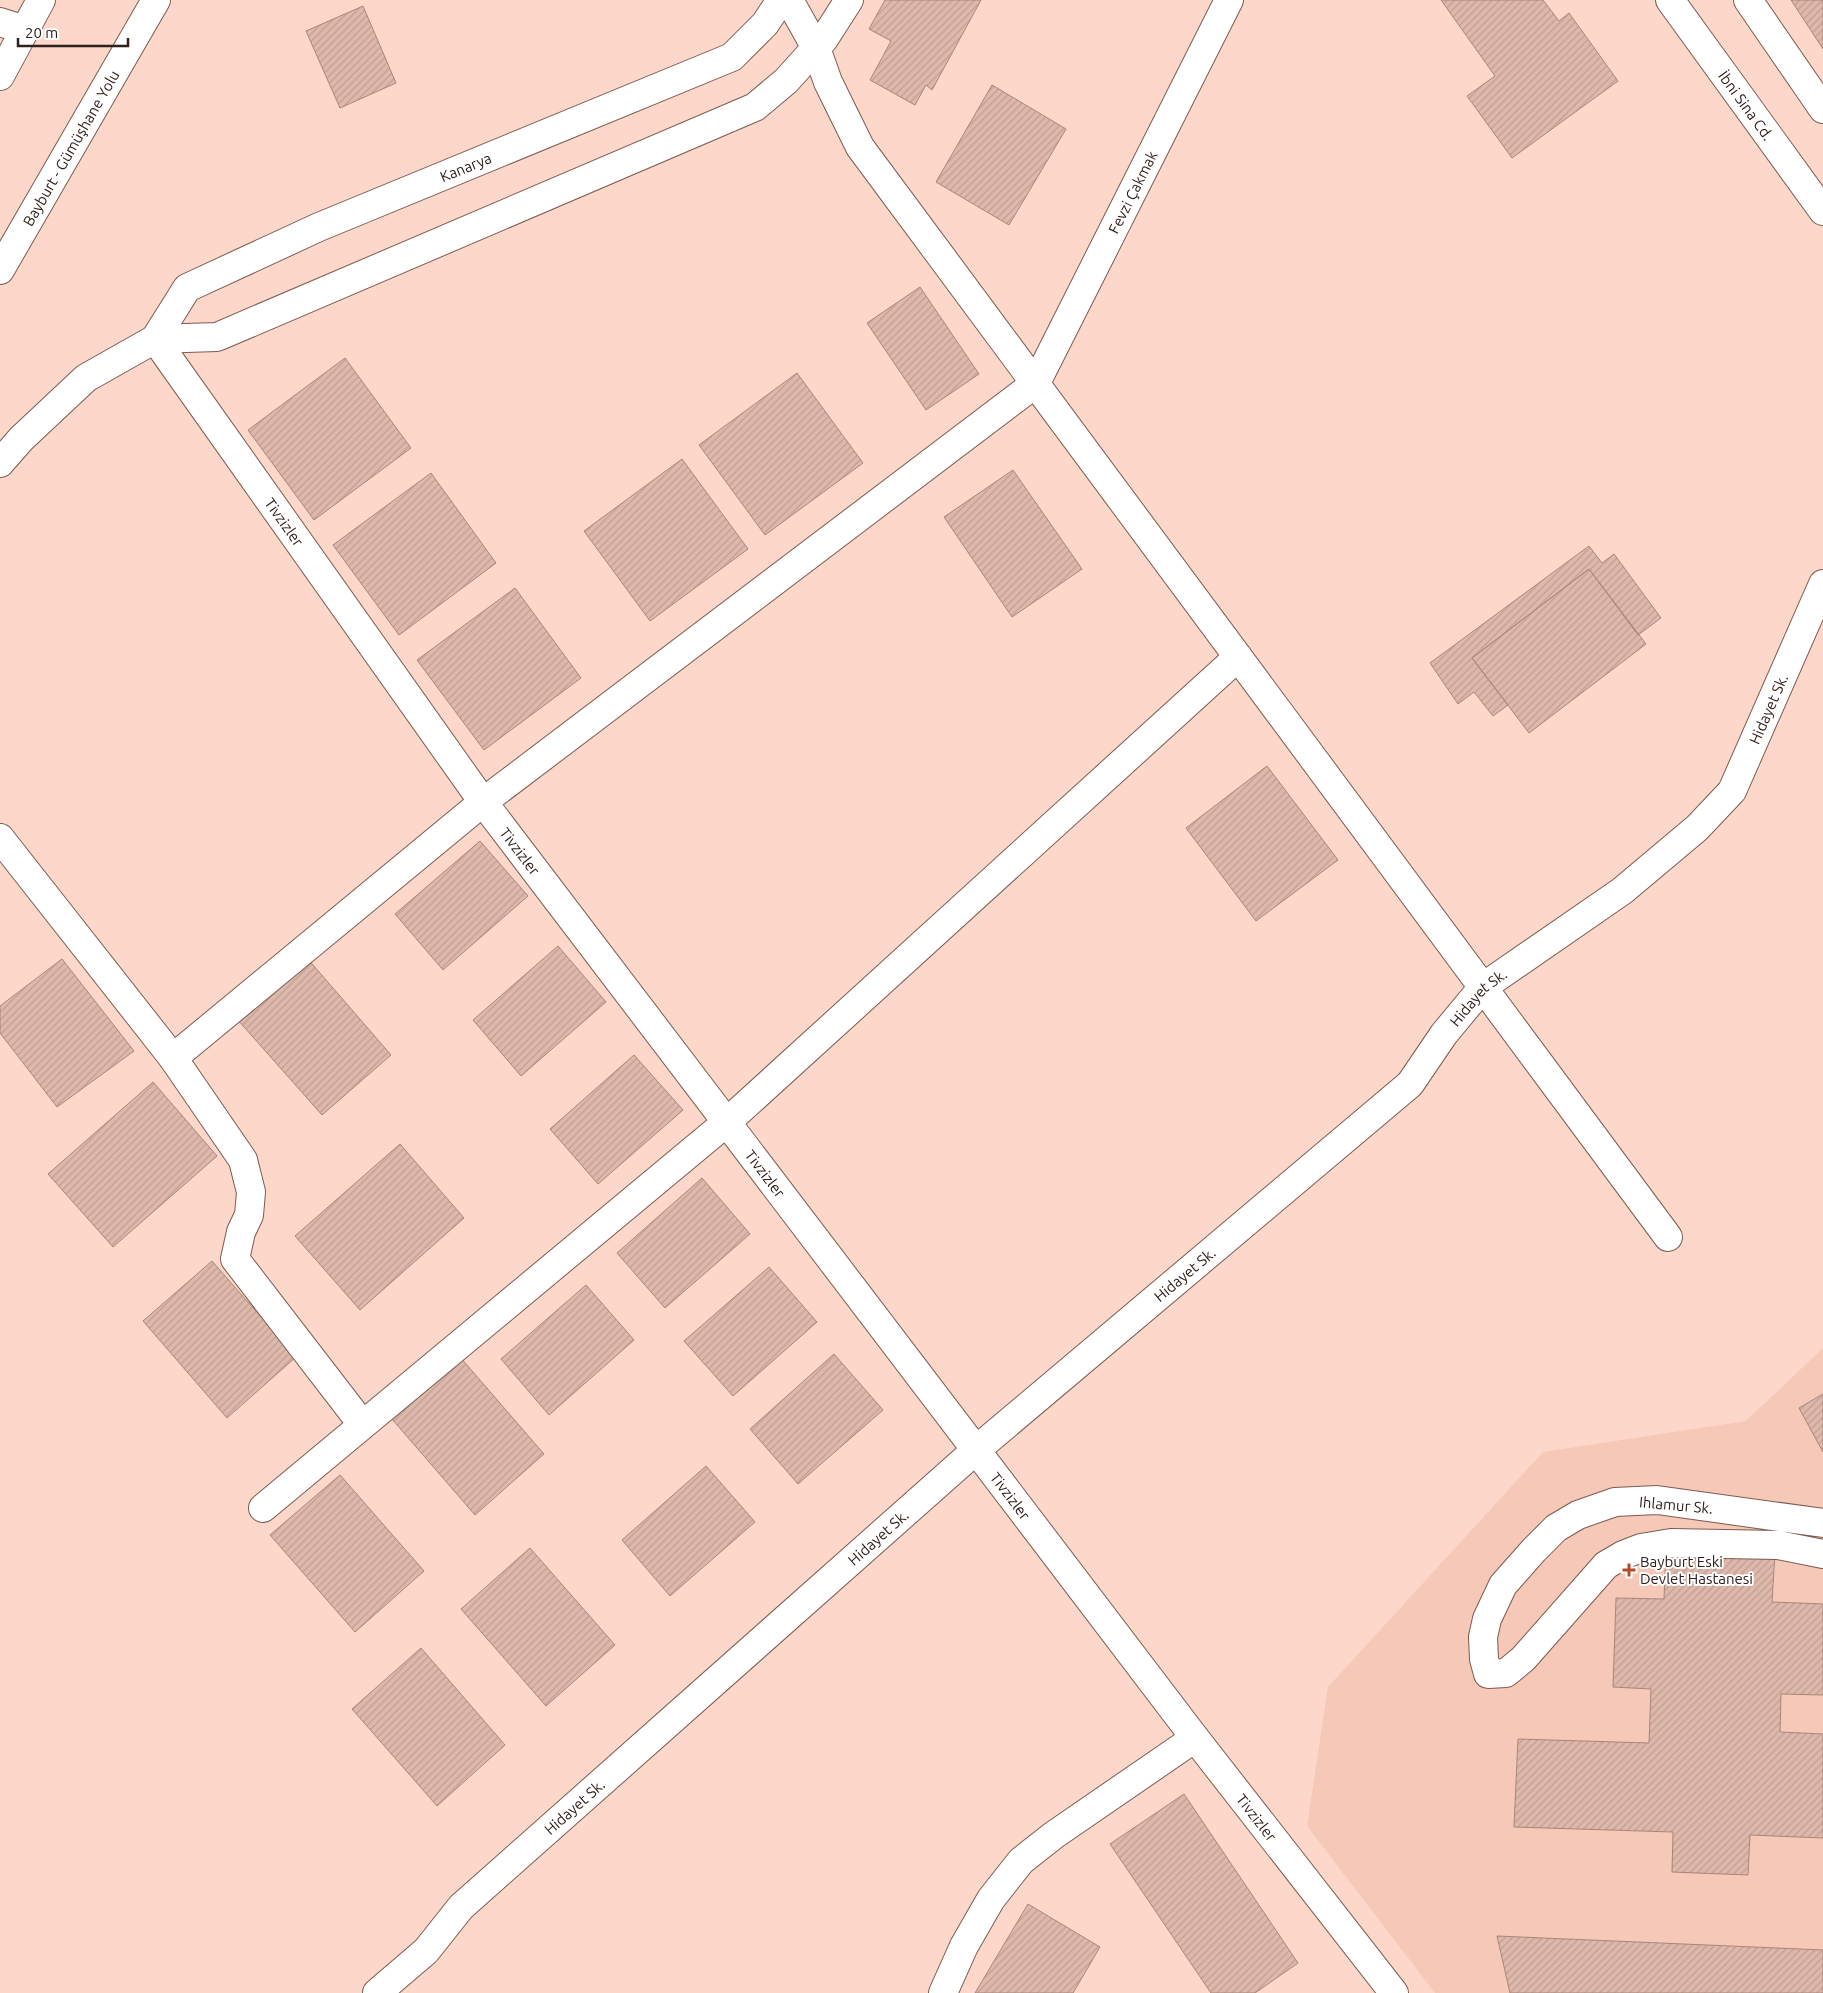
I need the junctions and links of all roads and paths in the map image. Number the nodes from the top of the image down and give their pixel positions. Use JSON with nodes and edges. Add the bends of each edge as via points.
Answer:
{"nodes":[{"id":1,"x":41,"y":0,"type":"edge"},
{"id":2,"x":156,"y":0,"type":"edge"},
{"id":3,"x":781,"y":0,"type":"edge"},
{"id":4,"x":789,"y":0,"type":"edge"},
{"id":5,"x":849,"y":0,"type":"edge"},
{"id":6,"x":1229,"y":0,"type":"edge"},
{"id":7,"x":1670,"y":0,"type":"edge"},
{"id":8,"x":1748,"y":0,"type":"edge"},
{"id":9,"x":12,"y":26,"type":"edge"},
{"id":10,"x":816,"y":48,"type":"junction"},
{"id":11,"x":0,"y":76,"type":"edge"},
{"id":12,"x":1823,"y":109,"type":"edge"},
{"id":13,"x":1823,"y":211,"type":"edge"},
{"id":14,"x":0,"y":270,"type":"edge"},
{"id":15,"x":155,"y":339,"type":"junction"},
{"id":16,"x":1036,"y":383,"type":"junction"},
{"id":17,"x":0,"y":463,"type":"edge"},
{"id":18,"x":1823,"y":584,"type":"edge"},
{"id":19,"x":1238,"y":656,"type":"junction"},
{"id":20,"x":483,"y":802,"type":"junction"},
{"id":21,"x":0,"y":838,"type":"edge"},
{"id":22,"x":1483,"y":986,"type":"junction"},
{"id":23,"x":173,"y":1058,"type":"junction"},
{"id":24,"x":727,"y":1122,"type":"junction"},
{"id":25,"x":1668,"y":1238,"type":"dead end"},
{"id":26,"x":362,"y":1424,"type":"junction"},
{"id":27,"x":976,"y":1450,"type":"junction"},
{"id":28,"x":263,"y":1508,"type":"dead end"},
{"id":29,"x":1823,"y":1523,"type":"edge"},
{"id":30,"x":1823,"y":1554,"type":"edge"},
{"id":31,"x":1195,"y":1738,"type":"junction"},
{"id":32,"x":377,"y":1993,"type":"edge"},
{"id":33,"x":943,"y":1993,"type":"edge"},
{"id":34,"x":1394,"y":1993,"type":"edge"}],
"edges":[{"from":1,"to":9,"type":"main road"},
{"from":2,"to":14,"type":"main road","name":"Bayburt - Gümüşhane Yolu"},
{"from":3,"to":15,"type":"main road","name":"Kanarya","via":[[765,24],[732,57],[319,227],[187,288]]},
{"from":4,"to":10,"type":"main road"},
{"from":5,"to":10,"type":"main road"},
{"from":6,"to":16,"type":"main road","name":"Fevzi Çakmak"},
{"from":7,"to":13,"type":"main road","name":"İbni Sina Cd."},
{"from":8,"to":12,"type":"main road"},
{"from":9,"to":11,"type":"main road"},
{"from":10,"to":15,"type":"main road","via":[[786,81],[755,107],[217,337]]},
{"from":10,"to":16,"type":"main road","via":[[828,82],[860,147]]},
{"from":15,"to":17,"type":"main road","via":[[86,378],[21,438]]},
{"from":15,"to":20,"type":"main road","name":"Tivzizler"},
{"from":16,"to":19,"type":"main road"},
{"from":16,"to":20,"type":"main road"},
{"from":18,"to":22,"type":"main road","name":"Hidayet Sk.","via":[[1732,791],[1697,828],[1622,892]]},
{"from":19,"to":22,"type":"main road"},
{"from":19,"to":24,"type":"main road"},
{"from":20,"to":23,"type":"main road"},
{"from":20,"to":24,"type":"main road","name":"Tivzizler"},
{"from":21,"to":23,"type":"main road"},
{"from":22,"to":25,"type":"main road"},
{"from":22,"to":27,"type":"main road","name":"Hidayet Sk.","via":[[1444,1034],[1410,1084]]},
{"from":23,"to":26,"type":"main road","via":[[243,1160],[251,1192],[250,1208],[235,1259]]},
{"from":24,"to":26,"type":"main road"},
{"from":24,"to":27,"type":"main road","name":"Tivzizler"},
{"from":26,"to":28,"type":"main road"},
{"from":27,"to":31,"type":"main road","name":"Tivzizler"},
{"from":27,"to":32,"type":"main road","name":"Hidayet Sk.","via":[[461,1907],[426,1951]]},
{"from":29,"to":30,"type":"main road","name":"Ihlamur Sk.","via":[[1657,1500],[1615,1502],[1578,1515],[1556,1528],[1503,1585],[1487,1619],[1483,1637],[1488,1674],[1506,1673],[1524,1659],[1606,1565],[1641,1548],[1670,1543],[1778,1545]]},
{"from":31,"to":33,"type":"main road","via":[[1021,1861],[991,1899],[964,1946]]},
{"from":31,"to":34,"type":"main road","name":"Tivzizler"}]}
